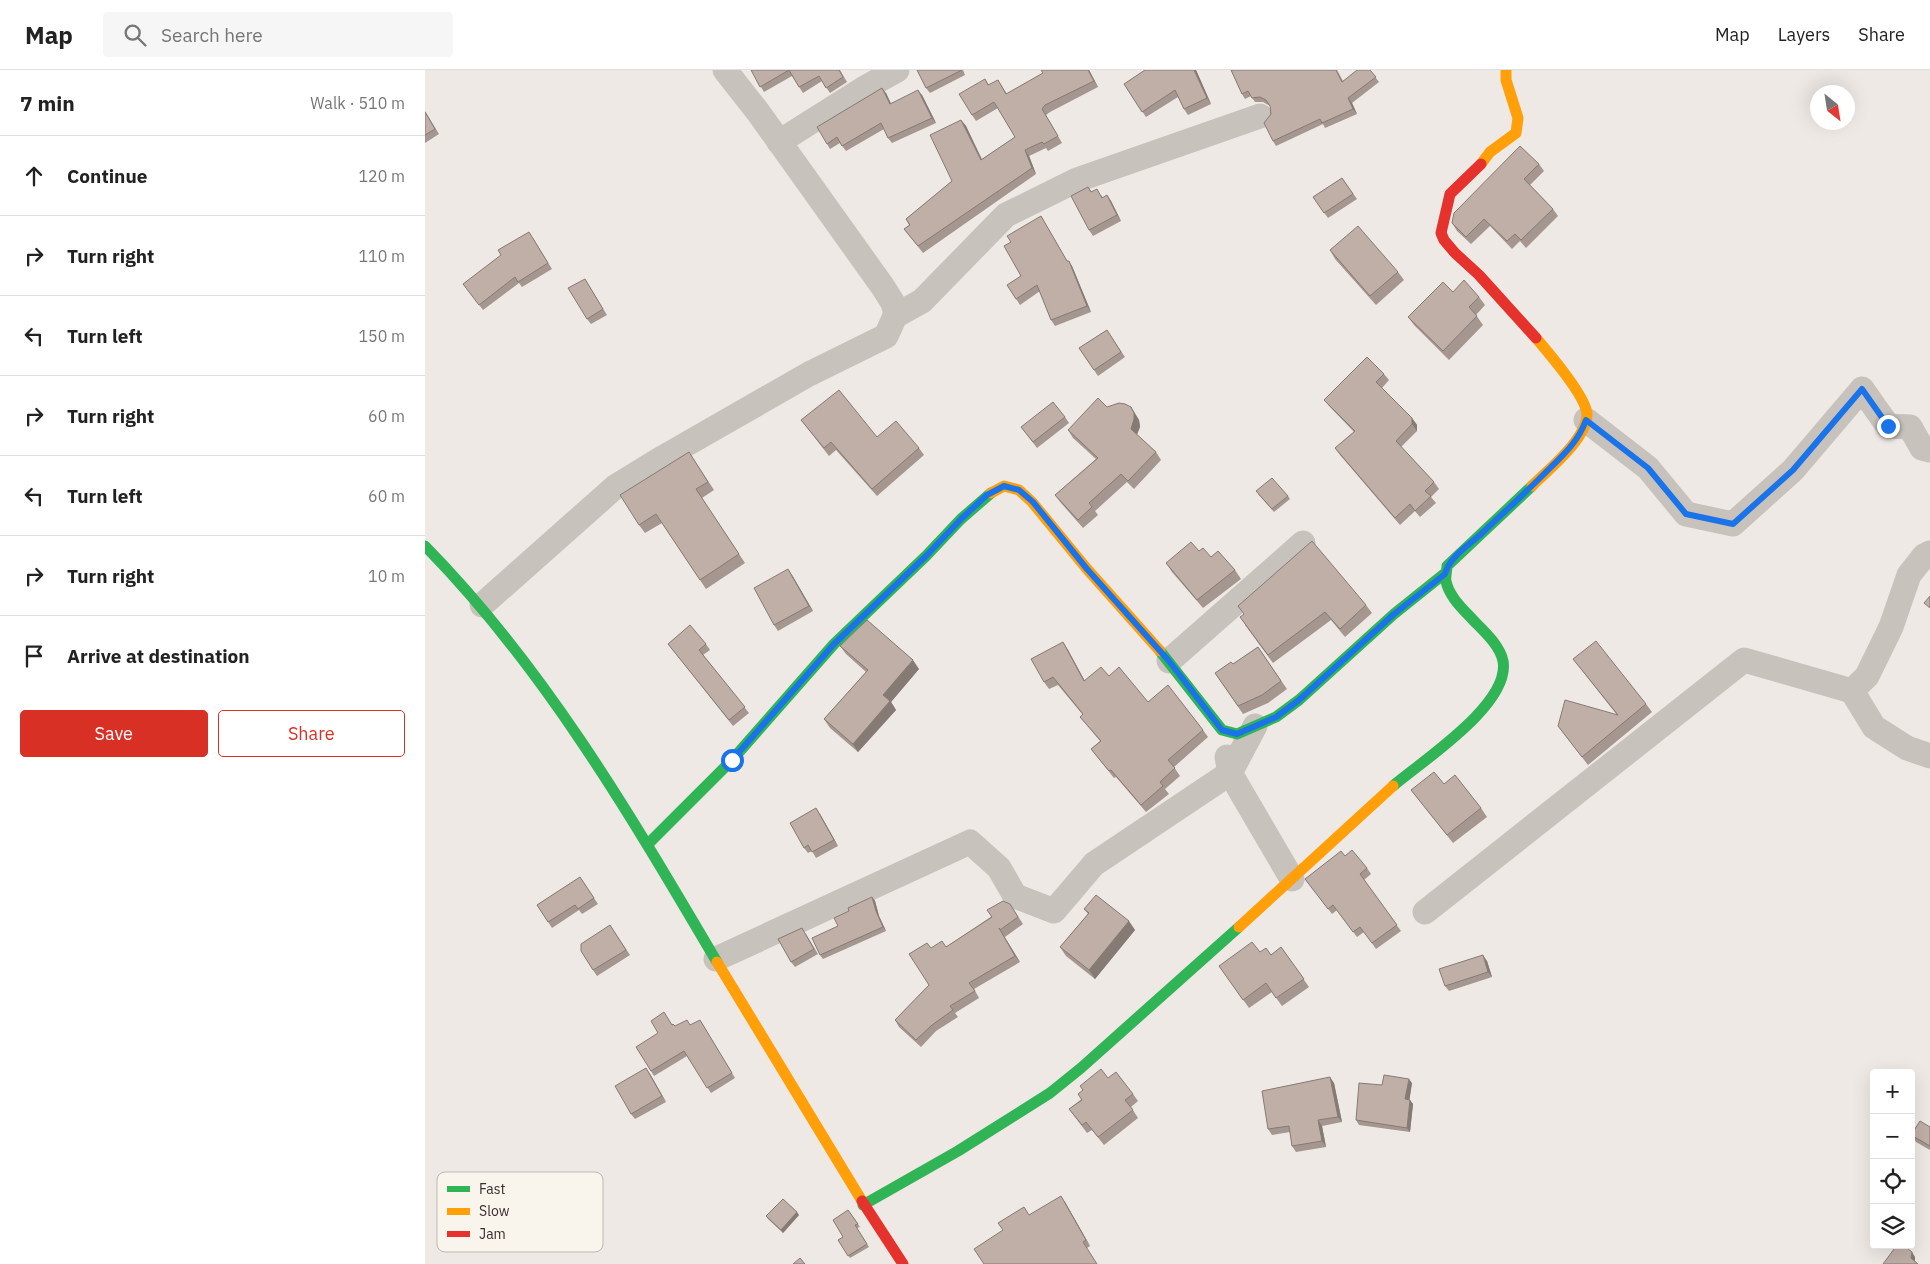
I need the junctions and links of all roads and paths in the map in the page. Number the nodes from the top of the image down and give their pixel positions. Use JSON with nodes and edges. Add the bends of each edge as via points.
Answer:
{"nodes":[{"id":1,"x":725,"y":70,"type":"edge"},
{"id":2,"x":897,"y":70,"type":"edge"},
{"id":3,"x":1506,"y":70,"type":"edge"},
{"id":4,"x":1260,"y":116,"type":"dead end"},
{"id":5,"x":779,"y":142,"type":"junction"},
{"id":6,"x":895,"y":316,"type":"junction"},
{"id":7,"x":1586,"y":420,"type":"junction"},
{"id":8,"x":1930,"y":450,"type":"edge"},
{"id":9,"x":1303,"y":543,"type":"dead end"},
{"id":10,"x":425,"y":546,"type":"edge"},
{"id":11,"x":1930,"y":553,"type":"edge"},
{"id":12,"x":1445,"y":574,"type":"junction"},
{"id":13,"x":482,"y":605,"type":"junction"},
{"id":14,"x":1169,"y":661,"type":"junction"},
{"id":15,"x":1852,"y":691,"type":"junction"},
{"id":16,"x":1255,"y":726,"type":"junction"},
{"id":17,"x":1222,"y":730,"type":"junction"},
{"id":18,"x":1930,"y":756,"type":"edge"},
{"id":19,"x":1230,"y":773,"type":"junction"},
{"id":20,"x":648,"y":844,"type":"junction"},
{"id":21,"x":1293,"y":879,"type":"junction"},
{"id":22,"x":1425,"y":912,"type":"dead end"},
{"id":23,"x":716,"y":959,"type":"junction"},
{"id":24,"x":863,"y":1205,"type":"junction"},
{"id":25,"x":903,"y":1264,"type":"edge"}],
"edges":[{"from":1,"to":5,"type":"street"},
{"from":2,"to":5,"type":"street"},
{"from":3,"to":7,"type":"street","via":[[1518,118],[1516,133],[1490,152],[1450,194],[1441,233],[1455,253],[1479,275],[1556,361],[1585,405]]},
{"from":4,"to":6,"type":"street","via":[[1077,180],[1006,215],[922,301]]},
{"from":5,"to":6,"type":"street","via":[[883,287],[893,303]]},
{"from":6,"to":13,"type":"street","via":[[886,336],[809,374],[615,487]]},
{"from":7,"to":8,"type":"street","via":[[1648,468],[1686,514],[1733,524],[1793,470],[1862,389],[1888,426],[1910,427],[1922,448]]},
{"from":7,"to":12,"type":"street","via":[[1574,444],[1459,553],[1447,566]]},
{"from":9,"to":14,"type":"street"},
{"from":10,"to":13,"type":"street"},
{"from":11,"to":15,"type":"street","via":[[1909,576],[1891,627],[1867,676]]},
{"from":12,"to":16,"type":"street","via":[[1394,614],[1299,700],[1276,717]]},
{"from":12,"to":21,"type":"street","via":[[1450,592],[1459,606],[1489,636],[1501,658],[1503,677],[1495,694],[1475,718],[1390,788]]},
{"from":13,"to":20,"type":"street","via":[[562,712]]},
{"from":14,"to":17,"type":"street"},
{"from":14,"to":20,"type":"street","via":[[1087,569],[1033,502],[1019,490],[1004,486],[987,495],[961,519],[834,644],[732,760]]},
{"from":15,"to":18,"type":"street","via":[[1874,727],[1907,748]]},
{"from":15,"to":22,"type":"street","via":[[1743,660]]},
{"from":16,"to":17,"type":"street","via":[[1237,734]]},
{"from":16,"to":19,"type":"street"},
{"from":17,"to":19,"type":"street"},
{"from":19,"to":21,"type":"street"},
{"from":19,"to":23,"type":"street","via":[[1095,864],[1054,911],[1015,896],[999,868],[970,842]]},
{"from":20,"to":23,"type":"street"},
{"from":21,"to":24,"type":"street","via":[[1212,954],[1052,1091],[935,1165]]},
{"from":23,"to":24,"type":"street"},
{"from":24,"to":25,"type":"street"}]}
